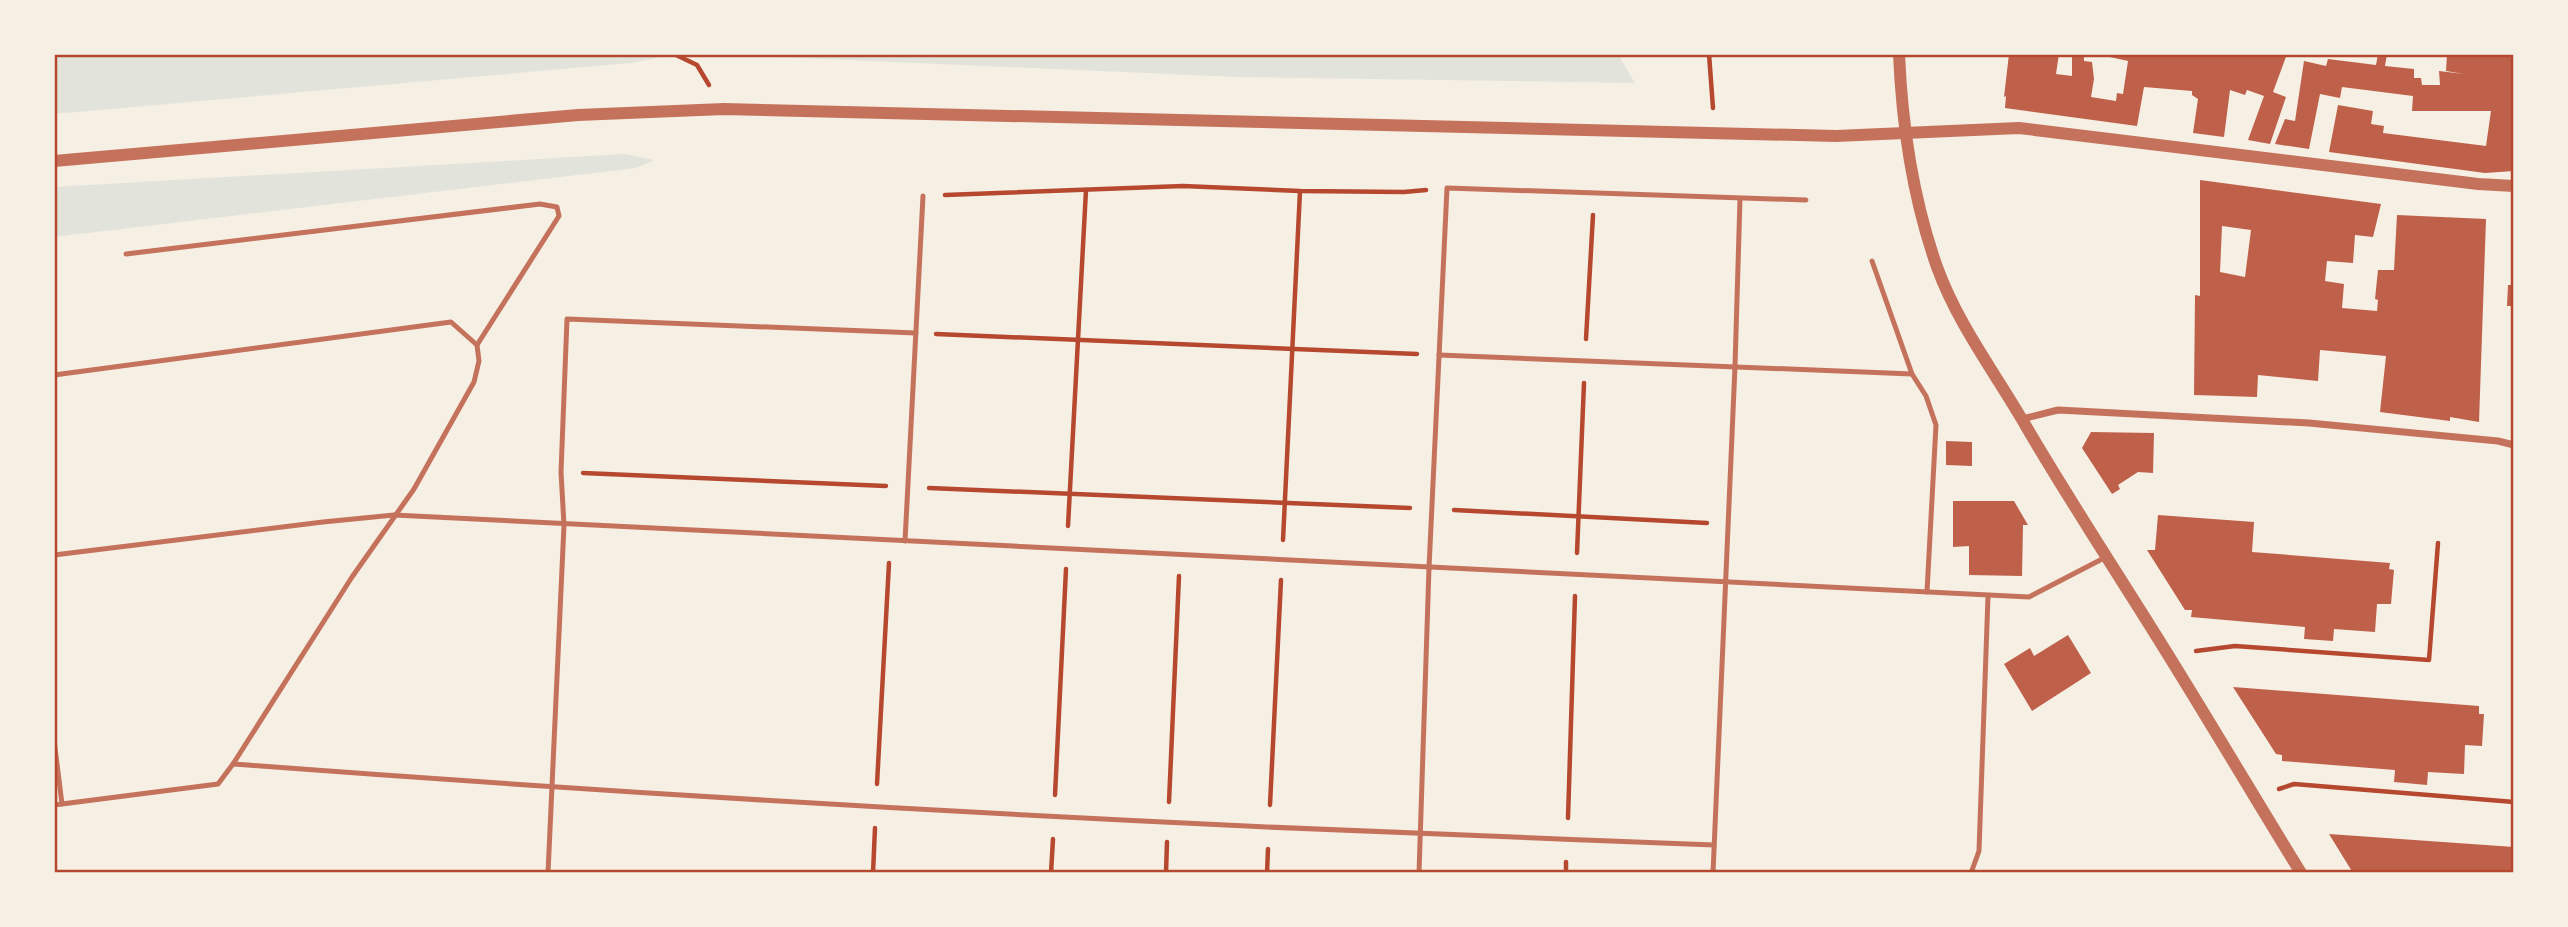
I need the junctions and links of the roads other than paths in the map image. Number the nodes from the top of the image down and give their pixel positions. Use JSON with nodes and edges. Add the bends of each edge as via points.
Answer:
{"nodes":[{"id":1,"x":1899,"y":54,"type":"edge"},
{"id":2,"x":1905,"y":134,"type":"junction"},
{"id":3,"x":54,"y":161,"type":"edge"},
{"id":4,"x":2514,"y":186,"type":"edge"},
{"id":5,"x":923,"y":196,"type":"road end"},
{"id":6,"x":1740,"y":199,"type":"junction"},
{"id":7,"x":1806,"y":200,"type":"dead end"},
{"id":8,"x":126,"y":254,"type":"dead end"},
{"id":9,"x":1872,"y":261,"type":"dead end"},
{"id":10,"x":916,"y":333,"type":"junction"},
{"id":11,"x":477,"y":345,"type":"junction"},
{"id":12,"x":1439,"y":355,"type":"junction"},
{"id":13,"x":1735,"y":366,"type":"junction"},
{"id":14,"x":1912,"y":374,"type":"junction"},
{"id":15,"x":54,"y":375,"type":"edge"},
{"id":16,"x":2022,"y":418,"type":"junction"},
{"id":17,"x":2514,"y":445,"type":"edge"},
{"id":18,"x":394,"y":515,"type":"junction"},
{"id":19,"x":564,"y":525,"type":"junction"},
{"id":20,"x":905,"y":541,"type":"junction"},
{"id":21,"x":54,"y":555,"type":"edge"},
{"id":22,"x":2106,"y":556,"type":"junction"},
{"id":23,"x":1429,"y":568,"type":"junction"},
{"id":24,"x":1725,"y":582,"type":"junction"},
{"id":25,"x":1927,"y":592,"type":"junction"},
{"id":26,"x":1988,"y":596,"type":"junction"},
{"id":27,"x":54,"y":740,"type":"edge"},
{"id":28,"x":233,"y":764,"type":"junction"},
{"id":29,"x":553,"y":788,"type":"junction"},
{"id":30,"x":62,"y":804,"type":"junction"},
{"id":31,"x":54,"y":805,"type":"edge"},
{"id":32,"x":1420,"y":834,"type":"junction"},
{"id":33,"x":1714,"y":845,"type":"junction"},
{"id":34,"x":548,"y":873,"type":"edge"},
{"id":35,"x":1419,"y":873,"type":"edge"},
{"id":36,"x":1713,"y":873,"type":"edge"},
{"id":37,"x":1971,"y":873,"type":"edge"},
{"id":38,"x":2301,"y":873,"type":"edge"}],
"edges":[{"from":1,"to":2,"type":"street"},
{"from":2,"to":3,"type":"street","via":[[724,110],[578,115]]},
{"from":2,"to":4,"type":"street","via":[[2019,128]]},
{"from":2,"to":16,"type":"street","via":[[1937,266],[1959,318]]},
{"from":5,"to":10,"type":"lane"},
{"from":6,"to":7,"type":"lane"},
{"from":6,"to":12,"type":"lane","via":[[1447,188]]},
{"from":6,"to":13,"type":"lane"},
{"from":8,"to":11,"type":"lane","via":[[540,204],[557,207],[559,216]]},
{"from":9,"to":14,"type":"lane"},
{"from":10,"to":19,"type":"lane","via":[[567,319],[561,472]]},
{"from":10,"to":20,"type":"lane"},
{"from":11,"to":15,"type":"lane","via":[[451,322]]},
{"from":11,"to":18,"type":"lane","via":[[474,382],[414,489]]},
{"from":12,"to":13,"type":"lane"},
{"from":12,"to":23,"type":"lane"},
{"from":13,"to":14,"type":"lane"},
{"from":13,"to":24,"type":"lane"},
{"from":14,"to":25,"type":"lane","via":[[1936,425]]},
{"from":16,"to":17,"type":"street","via":[[2058,410],[2309,423]]},
{"from":16,"to":22,"type":"street"},
{"from":18,"to":19,"type":"lane"},
{"from":18,"to":21,"type":"lane"},
{"from":18,"to":28,"type":"lane"},
{"from":19,"to":20,"type":"lane"},
{"from":19,"to":29,"type":"lane"},
{"from":20,"to":23,"type":"lane"},
{"from":22,"to":26,"type":"lane","via":[[2029,597]]},
{"from":22,"to":38,"type":"street"},
{"from":23,"to":24,"type":"lane"},
{"from":23,"to":32,"type":"lane"},
{"from":24,"to":25,"type":"lane"},
{"from":24,"to":33,"type":"lane"},
{"from":25,"to":26,"type":"lane"},
{"from":26,"to":37,"type":"lane","via":[[1979,851]]},
{"from":27,"to":30,"type":"lane"},
{"from":28,"to":29,"type":"lane"},
{"from":28,"to":30,"type":"lane","via":[[218,784]]},
{"from":29,"to":32,"type":"lane"},
{"from":29,"to":34,"type":"lane"},
{"from":30,"to":31,"type":"lane"},
{"from":32,"to":33,"type":"lane"},
{"from":32,"to":35,"type":"lane"},
{"from":33,"to":36,"type":"lane"}]}
